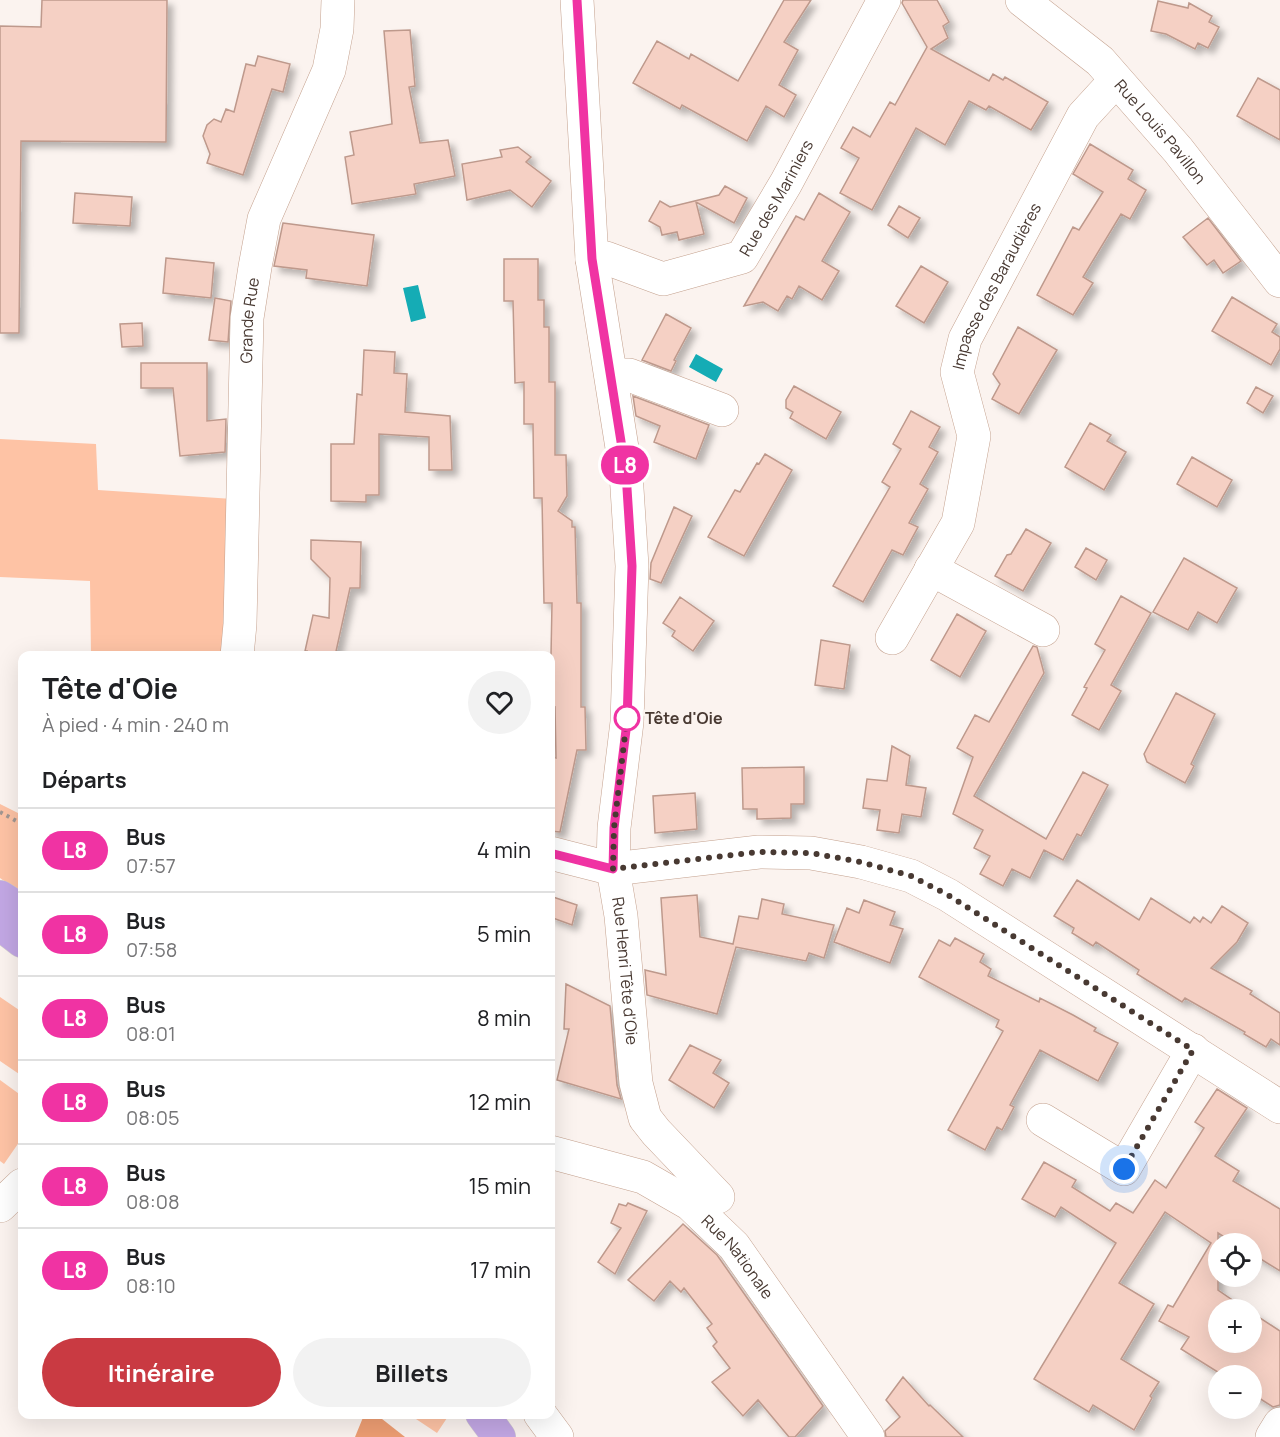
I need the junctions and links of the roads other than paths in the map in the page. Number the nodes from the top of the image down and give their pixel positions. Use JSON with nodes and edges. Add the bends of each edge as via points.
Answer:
{"nodes":[{"id":1,"x":338,"y":0,"type":"edge"},
{"id":2,"x":577,"y":0,"type":"edge"},
{"id":3,"x":884,"y":0,"type":"edge"},
{"id":4,"x":1022,"y":0,"type":"edge"},
{"id":5,"x":1116,"y":80,"type":"junction"},
{"id":6,"x":592,"y":259,"type":"junction"},
{"id":7,"x":1280,"y":281,"type":"edge"},
{"id":8,"x":611,"y":375,"type":"junction"},
{"id":9,"x":722,"y":410,"type":"dead end"},
{"id":10,"x":931,"y":569,"type":"junction"},
{"id":11,"x":1043,"y":630,"type":"dead end"},
{"id":12,"x":892,"y":638,"type":"dead end"},
{"id":13,"x":237,"y":651,"type":"edge"},
{"id":14,"x":555,"y":855,"type":"edge"},
{"id":15,"x":613,"y":869,"type":"junction"},
{"id":16,"x":0,"y":897,"type":"edge"},
{"id":17,"x":18,"y":908,"type":"edge"},
{"id":18,"x":0,"y":924,"type":"edge"},
{"id":19,"x":18,"y":938,"type":"edge"},
{"id":20,"x":1193,"y":1050,"type":"junction"},
{"id":21,"x":1280,"y":1107,"type":"edge"},
{"id":22,"x":1043,"y":1120,"type":"dead end"},
{"id":23,"x":555,"y":1153,"type":"edge"},
{"id":24,"x":18,"y":1189,"type":"edge"},
{"id":25,"x":718,"y":1197,"type":"dead end"},
{"id":26,"x":0,"y":1206,"type":"edge"},
{"id":27,"x":486,"y":1419,"type":"edge"},
{"id":28,"x":544,"y":1419,"type":"edge"},
{"id":29,"x":1280,"y":1424,"type":"edge"},
{"id":30,"x":499,"y":1437,"type":"edge"},
{"id":31,"x":557,"y":1437,"type":"edge"},
{"id":32,"x":868,"y":1437,"type":"edge"},
{"id":33,"x":1272,"y":1437,"type":"edge"}],
"edges":[{"from":1,"to":13,"type":"street","name":"Grande Rue","via":[[329,70],[264,219],[247,318]]},
{"from":2,"to":6,"type":"street","name":"Rue Henri Tête d'Oie"},
{"from":3,"to":6,"type":"street","name":"Rue des Mariniers","via":[[742,257],[663,279],[606,258]]},
{"from":4,"to":5,"type":"street","name":"Rue Louis Pavillon","via":[[1100,61]]},
{"from":5,"to":7,"type":"street","name":"Rue Louis Pavillon","via":[[1178,150]]},
{"from":5,"to":10,"type":"street","name":"Impasse des Baraudières","via":[[1083,116],[965,339],[957,372],[974,436],[958,523]]},
{"from":6,"to":8,"type":"street","name":"Rue Henri Tête d'Oie"},
{"from":8,"to":9,"type":"street","via":[[629,375]]},
{"from":8,"to":15,"type":"street","name":"Rue Henri Tête d'Oie","via":[[626,473],[632,566],[627,722]]},
{"from":10,"to":11,"type":"street"},
{"from":10,"to":12,"type":"street","name":"Impasse des Baraudières"},
{"from":14,"to":15,"type":"street"},
{"from":15,"to":20,"type":"street","via":[[759,852],[811,853],[911,876],[948,895]]},
{"from":15,"to":25,"type":"street","name":"Rue Henri Tête d'Oie","via":[[636,1083],[645,1118]]},
{"from":16,"to":17,"type":"main road"},
{"from":18,"to":19,"type":"main road"},
{"from":20,"to":21,"type":"street"},
{"from":20,"to":22,"type":"street","via":[[1124,1169]]},
{"from":23,"to":32,"type":"street","name":"Rue Nationale","via":[[643,1177],[690,1204],[734,1246]]},
{"from":24,"to":26,"type":"street"},
{"from":27,"to":30,"type":"main road"},
{"from":28,"to":31,"type":"street"},
{"from":29,"to":33,"type":"street"}]}
